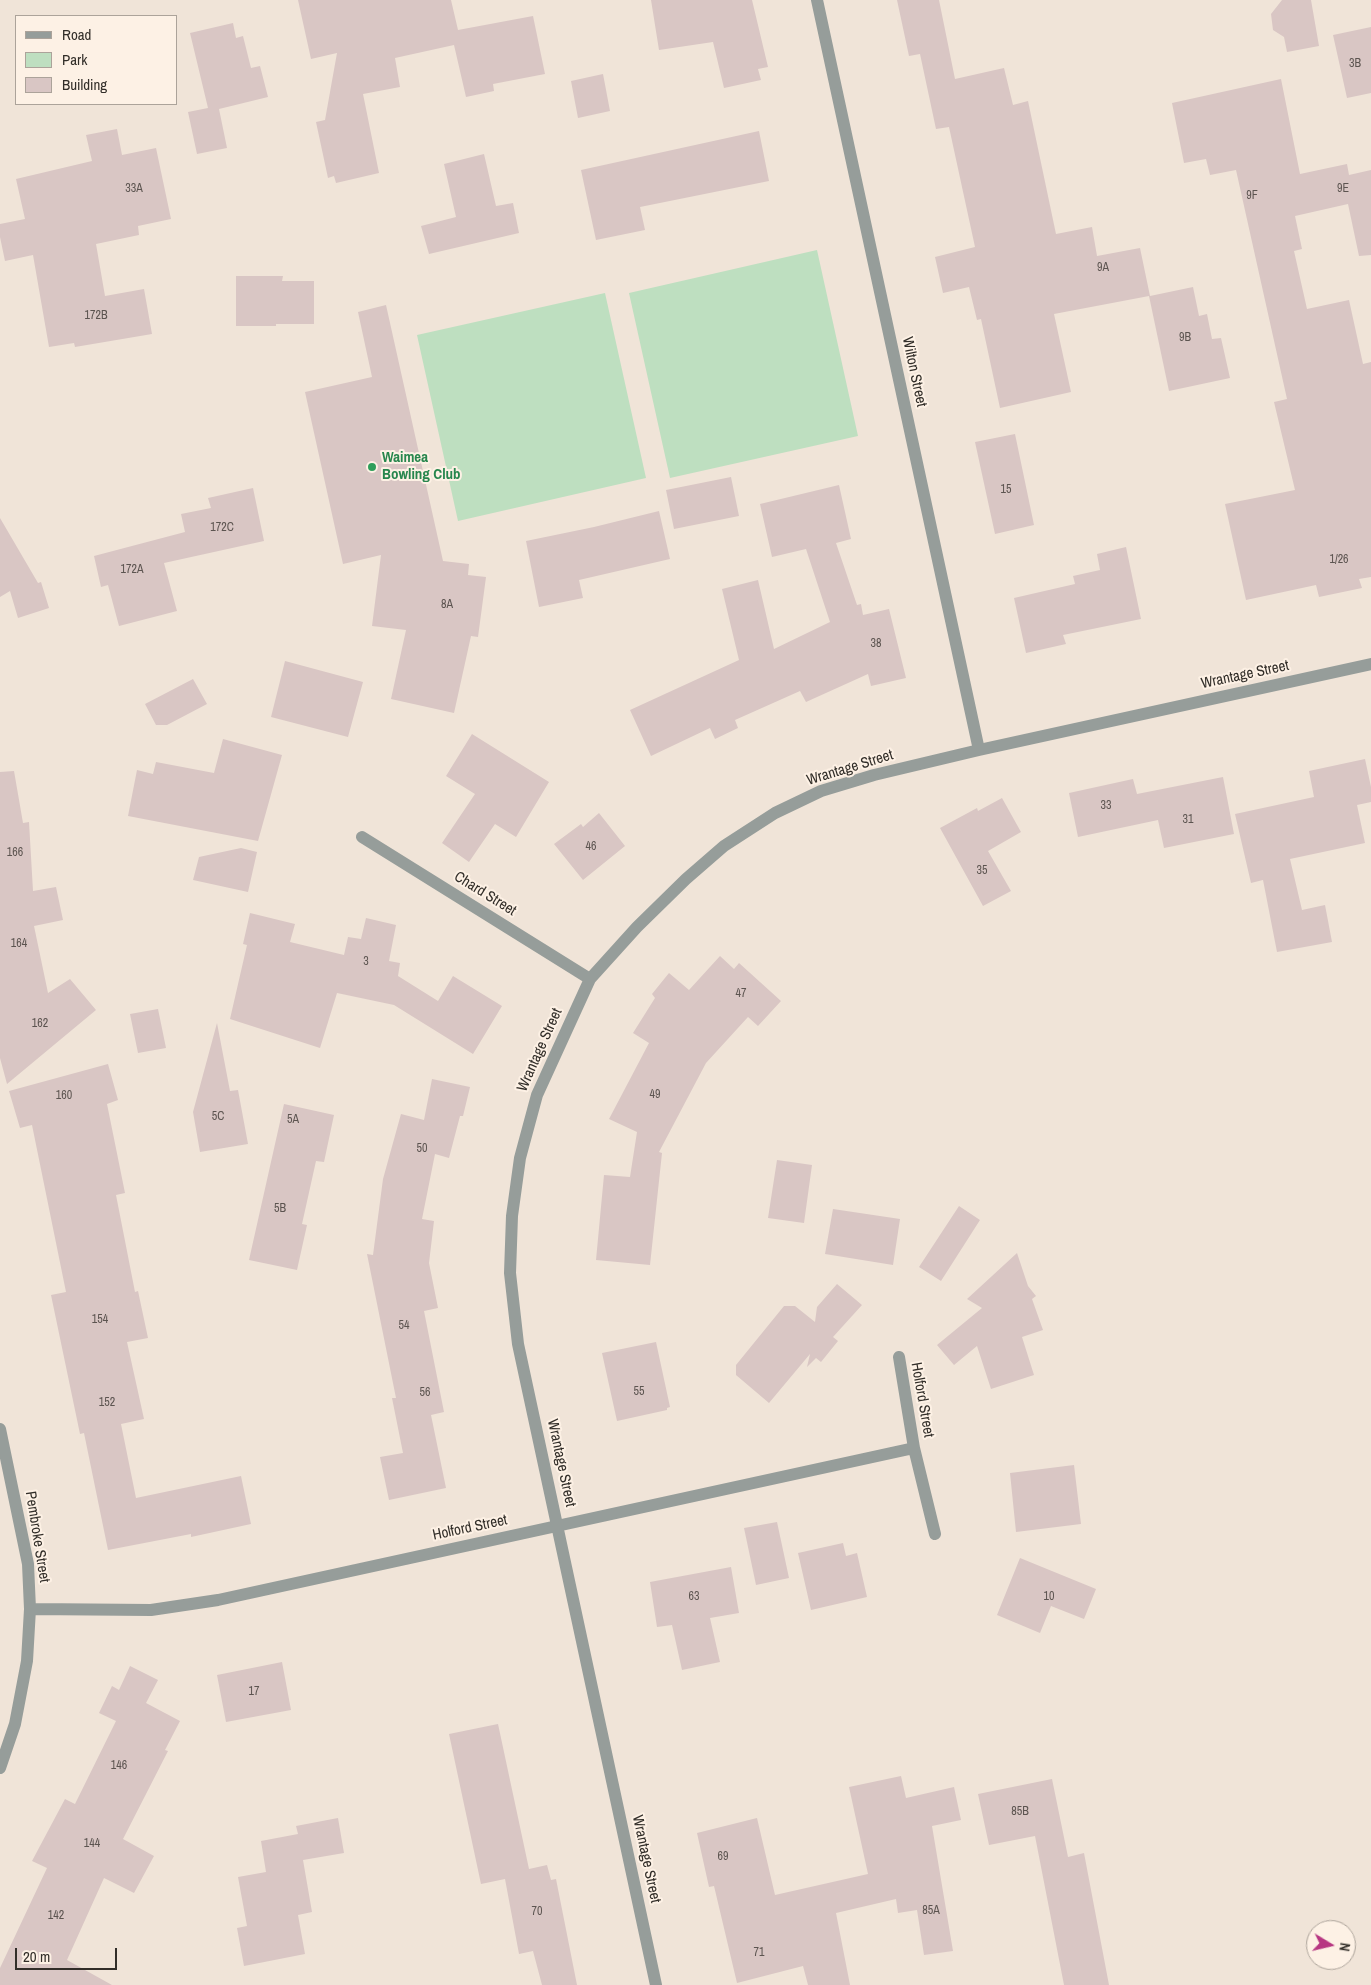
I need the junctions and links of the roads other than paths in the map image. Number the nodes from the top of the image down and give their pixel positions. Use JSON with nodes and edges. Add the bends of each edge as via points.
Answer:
{"nodes":[{"id":1,"x":817,"y":0,"type":"edge"},
{"id":2,"x":1371,"y":664,"type":"edge"},
{"id":3,"x":979,"y":750,"type":"junction"},
{"id":4,"x":362,"y":837,"type":"dead end"},
{"id":5,"x":590,"y":979,"type":"junction"},
{"id":6,"x":899,"y":1357,"type":"dead end"},
{"id":7,"x":0,"y":1429,"type":"edge"},
{"id":8,"x":914,"y":1448,"type":"junction"},
{"id":9,"x":558,"y":1525,"type":"junction"},
{"id":10,"x":936,"y":1534,"type":"dead end"},
{"id":11,"x":30,"y":1609,"type":"junction"},
{"id":12,"x":0,"y":1768,"type":"edge"},
{"id":13,"x":656,"y":1985,"type":"edge"}],
"edges":[{"from":1,"to":3,"type":"street","name":"Wilton Street"},
{"from":2,"to":3,"type":"street","name":"Wrantage Street"},
{"from":3,"to":5,"type":"street","name":"Wrantage Street","via":[[821,791],[775,813],[724,846],[686,879]]},
{"from":4,"to":5,"type":"street","name":"Chard Street"},
{"from":5,"to":9,"type":"street","name":"Wrantage Street","via":[[537,1095],[520,1158],[512,1216],[510,1273],[518,1344]]},
{"from":6,"to":8,"type":"street","name":"Holford Street"},
{"from":7,"to":11,"type":"street","name":"Pembroke Street","via":[[28,1564]]},
{"from":8,"to":9,"type":"street","name":"Holford Street"},
{"from":8,"to":10,"type":"street","name":"Holford Street"},
{"from":9,"to":11,"type":"street","name":"Holford Street","via":[[218,1600],[151,1610]]},
{"from":9,"to":13,"type":"street","name":"Wrantage Street"},
{"from":11,"to":12,"type":"street","name":"Pembroke Street","via":[[27,1661],[14,1724]]}]}
